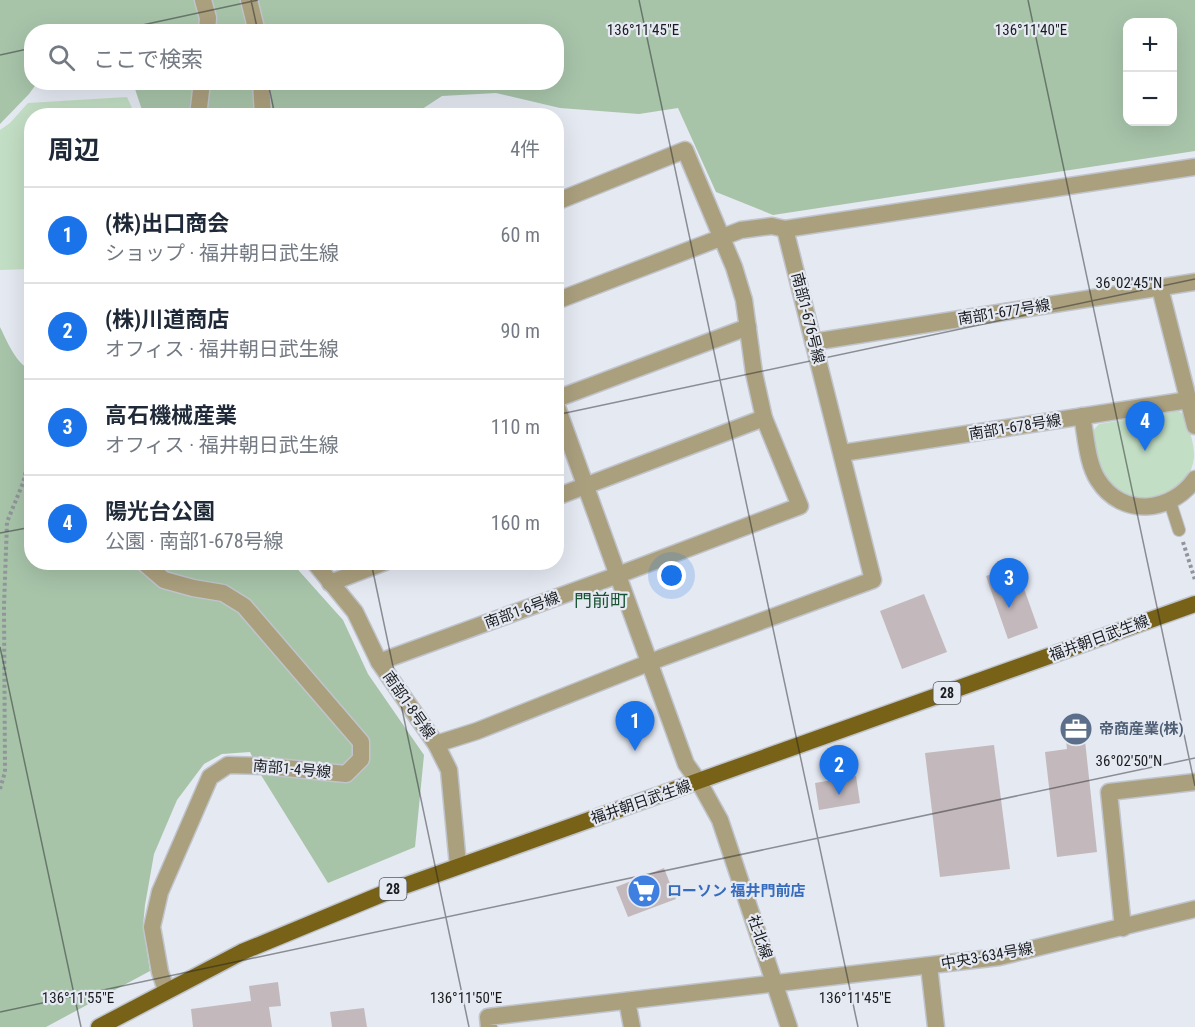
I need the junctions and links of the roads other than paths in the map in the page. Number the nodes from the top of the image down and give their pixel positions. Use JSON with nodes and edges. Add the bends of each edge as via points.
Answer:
{"nodes":[{"id":1,"x":203,"y":0,"type":"edge"},
{"id":2,"x":249,"y":0,"type":"edge"},
{"id":3,"x":208,"y":24,"type":"edge"},
{"id":4,"x":255,"y":24,"type":"edge"},
{"id":5,"x":201,"y":90,"type":"edge"},
{"id":6,"x":261,"y":90,"type":"edge"},
{"id":7,"x":199,"y":108,"type":"edge"},
{"id":8,"x":263,"y":108,"type":"edge"},
{"id":9,"x":1195,"y":167,"type":"edge"},
{"id":10,"x":564,"y":199,"type":"edge"},
{"id":11,"x":785,"y":229,"type":"junction"},
{"id":12,"x":722,"y":237,"type":"junction"},
{"id":13,"x":1195,"y":282,"type":"edge"},
{"id":14,"x":1160,"y":288,"type":"junction"},
{"id":15,"x":564,"y":298,"type":"edge"},
{"id":16,"x":748,"y":327,"type":"junction"},
{"id":17,"x":813,"y":342,"type":"junction"},
{"id":18,"x":564,"y":399,"type":"edge"},
{"id":19,"x":1189,"y":400,"type":"junction"},
{"id":20,"x":1082,"y":417,"type":"junction"},
{"id":21,"x":764,"y":418,"type":"junction"},
{"id":22,"x":564,"y":424,"type":"edge"},
{"id":23,"x":1195,"y":426,"type":"edge"},
{"id":24,"x":842,"y":453,"type":"junction"},
{"id":25,"x":1195,"y":478,"type":"edge"},
{"id":26,"x":586,"y":486,"type":"junction"},
{"id":27,"x":564,"y":494,"type":"edge"},
{"id":28,"x":1170,"y":502,"type":"junction"},
{"id":29,"x":1179,"y":530,"type":"road end"},
{"id":30,"x":153,"y":570,"type":"edge"},
{"id":31,"x":320,"y":570,"type":"edge"},
{"id":32,"x":364,"y":570,"type":"edge"},
{"id":33,"x":618,"y":575,"type":"junction"},
{"id":34,"x":330,"y":583,"type":"junction"},
{"id":35,"x":1195,"y":604,"type":"edge"},
{"id":36,"x":379,"y":662,"type":"junction"},
{"id":37,"x":650,"y":663,"type":"junction"},
{"id":38,"x":436,"y":744,"type":"junction"},
{"id":39,"x":699,"y":782,"type":"junction"},
{"id":40,"x":1195,"y":782,"type":"edge"},
{"id":41,"x":458,"y":865,"type":"junction"},
{"id":42,"x":1195,"y":909,"type":"edge"},
{"id":43,"x":1123,"y":928,"type":"junction"},
{"id":44,"x":928,"y":966,"type":"junction"},
{"id":45,"x":775,"y":984,"type":"junction"},
{"id":46,"x":166,"y":990,"type":"junction"},
{"id":47,"x":627,"y":1001,"type":"junction"},
{"id":48,"x":99,"y":1027,"type":"edge"},
{"id":49,"x":489,"y":1027,"type":"edge"},
{"id":50,"x":632,"y":1027,"type":"edge"},
{"id":51,"x":789,"y":1027,"type":"edge"},
{"id":52,"x":936,"y":1027,"type":"edge"}],
"edges":[{"from":1,"to":3,"type":"street"},
{"from":2,"to":4,"type":"street"},
{"from":5,"to":7,"type":"street"},
{"from":6,"to":8,"type":"street"},
{"from":9,"to":11,"type":"street"},
{"from":10,"to":12,"type":"street","via":[[685,150]]},
{"from":11,"to":12,"type":"street","via":[[772,226]]},
{"from":11,"to":17,"type":"street","name":"南部1-676号線"},
{"from":12,"to":15,"type":"street"},
{"from":12,"to":16,"type":"street","via":[[744,300]]},
{"from":13,"to":14,"type":"street","name":"南部1-677号線"},
{"from":14,"to":17,"type":"street","name":"南部1-677号線"},
{"from":14,"to":19,"type":"street"},
{"from":16,"to":18,"type":"street"},
{"from":16,"to":21,"type":"street"},
{"from":17,"to":24,"type":"street","name":"南部1-676号線"},
{"from":19,"to":20,"type":"street","name":"南部1-678号線"},
{"from":19,"to":23,"type":"street"},
{"from":20,"to":24,"type":"street","name":"南部1-678号線"},
{"from":20,"to":28,"type":"street","via":[[1092,465],[1098,480],[1111,494],[1127,504],[1140,506]]},
{"from":21,"to":26,"type":"street"},
{"from":21,"to":33,"type":"street","name":"南部1-6号線","via":[[800,506]]},
{"from":22,"to":26,"type":"street","name":"社北線"},
{"from":24,"to":37,"type":"street","name":"南部1-676号線","via":[[873,580]]},
{"from":25,"to":28,"type":"street"},
{"from":26,"to":27,"type":"street"},
{"from":26,"to":33,"type":"street","name":"社北線"},
{"from":28,"to":29,"type":"street"},
{"from":30,"to":46,"type":"street","name":"南部1-4号線","via":[[164,579],[223,593],[244,606],[361,742],[361,759],[346,774],[228,765],[210,777],[160,892],[152,927]]},
{"from":31,"to":34,"type":"street","name":"南部1-8号線"},
{"from":32,"to":34,"type":"street"},
{"from":33,"to":36,"type":"street","name":"南部1-6号線"},
{"from":33,"to":37,"type":"street","name":"社北線"},
{"from":34,"to":36,"type":"street","name":"南部1-8号線","via":[[355,612]]},
{"from":35,"to":39,"type":"main road","name":"福井朝日武生線","number":"28"},
{"from":36,"to":38,"type":"street","name":"南部1-8号線"},
{"from":37,"to":38,"type":"street"},
{"from":37,"to":39,"type":"street","name":"社北線","via":[[686,764]]},
{"from":38,"to":41,"type":"street","name":"南部1-8号線","via":[[449,770]]},
{"from":39,"to":41,"type":"main road","name":"福井朝日武生線","number":"28"},
{"from":39,"to":45,"type":"street","name":"社北線","via":[[720,820]]},
{"from":40,"to":43,"type":"street","via":[[1109,792]]},
{"from":41,"to":46,"type":"main road","name":"福井朝日武生線","number":"28","via":[[319,918]]},
{"from":42,"to":43,"type":"street","name":"中央3-634号線"},
{"from":43,"to":44,"type":"street","name":"中央3-634号線","via":[[999,957]]},
{"from":44,"to":45,"type":"street","name":"中央3-634号線"},
{"from":44,"to":52,"type":"street"},
{"from":45,"to":47,"type":"street","name":"中央3-634号線"},
{"from":45,"to":51,"type":"street","name":"社北線"},
{"from":46,"to":48,"type":"main road","name":"福井朝日武生線","number":"28"},
{"from":47,"to":49,"type":"street","name":"中央3-634号線","via":[[488,1017]]},
{"from":47,"to":50,"type":"street"}]}
